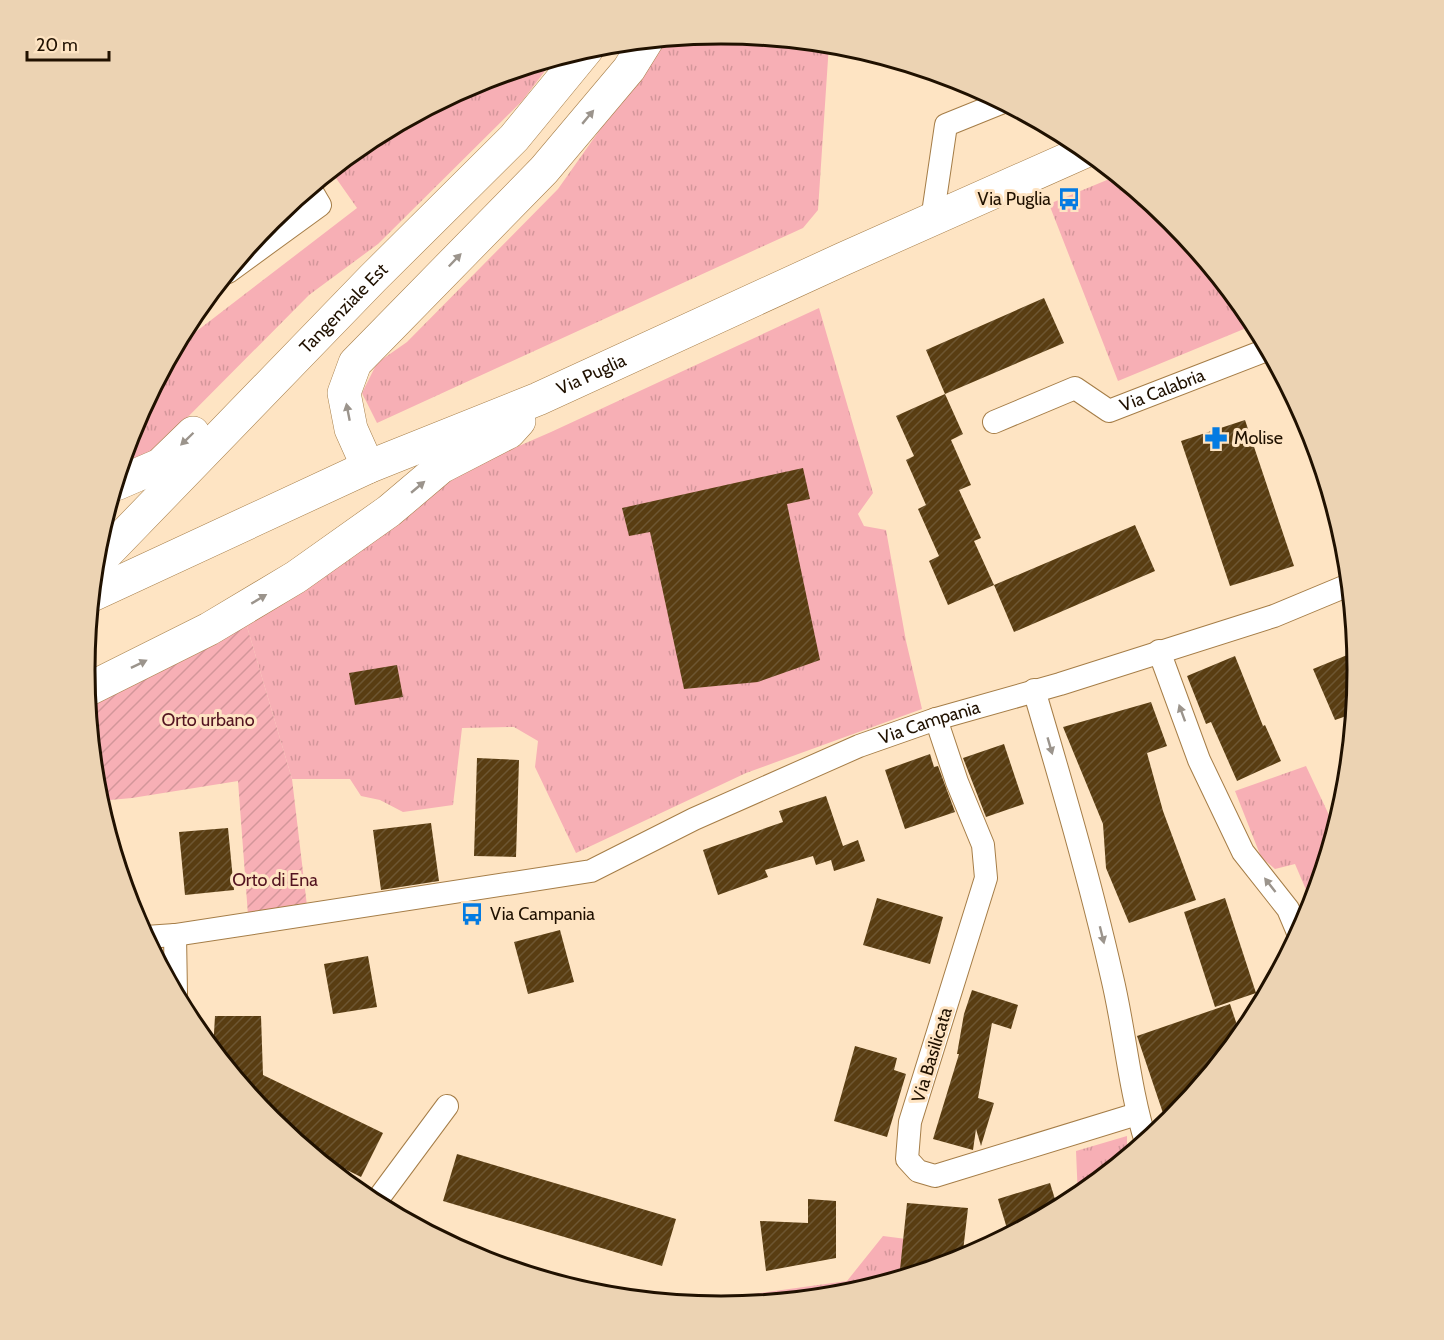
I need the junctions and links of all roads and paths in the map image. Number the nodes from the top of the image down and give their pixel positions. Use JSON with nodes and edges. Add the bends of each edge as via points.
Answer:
{"nodes":[{"id":1,"x":641,"y":49,"type":"edge"},
{"id":2,"x":576,"y":61,"type":"edge"},
{"id":3,"x":994,"y":106,"type":"edge"},
{"id":4,"x":1078,"y":155,"type":"edge"},
{"id":5,"x":314,"y":195,"type":"edge"},
{"id":6,"x":932,"y":220,"type":"junction"},
{"id":7,"x":256,"y":252,"type":"edge"},
{"id":8,"x":373,"y":278,"type":"junction"},
{"id":9,"x":1262,"y":352,"type":"edge"},
{"id":10,"x":538,"y":399,"type":"junction"},
{"id":11,"x":994,"y":422,"type":"dead end"},
{"id":12,"x":368,"y":466,"type":"junction"},
{"id":13,"x":126,"y":480,"type":"edge"},
{"id":14,"x":107,"y":552,"type":"edge"},
{"id":15,"x":1343,"y":587,"type":"edge"},
{"id":16,"x":101,"y":591,"type":"edge"},
{"id":17,"x":1159,"y":651,"type":"junction"},
{"id":18,"x":96,"y":686,"type":"edge"},
{"id":19,"x":1034,"y":690,"type":"junction"},
{"id":20,"x":936,"y":720,"type":"junction"},
{"id":21,"x":1294,"y":924,"type":"edge"},
{"id":22,"x":175,"y":935,"type":"junction"},
{"id":23,"x":155,"y":937,"type":"edge"},
{"id":24,"x":176,"y":977,"type":"edge"},
{"id":25,"x":447,"y":1106,"type":"dead end"},
{"id":26,"x":1137,"y":1114,"type":"junction"},
{"id":27,"x":1143,"y":1133,"type":"edge"},
{"id":28,"x":381,"y":1195,"type":"edge"}],
"edges":[{"from":12,"to":1,"type":"main road","one_way":true,"via":[[351,429],[344,393],[354,363],[544,170]]},
{"from":2,"to":8,"type":"main road","name":"Tangenziale Est","via":[[514,138]]},
{"from":3,"to":6,"type":"street","via":[[946,125]]},
{"from":4,"to":6,"type":"main road","name":"Via Puglia"},
{"from":5,"to":7,"type":"street","via":[[320,205]]},
{"from":6,"to":10,"type":"main road","name":"Via Puglia"},
{"from":8,"to":13,"type":"main road","one_way":true,"via":[[275,353],[160,465]]},
{"from":8,"to":14,"type":"main road","name":"Tangenziale Est"},
{"from":9,"to":11,"type":"street","name":"Via Calabria","via":[[1109,411],[1075,388]]},
{"from":10,"to":12,"type":"main road","name":"Via Puglia"},
{"from":18,"to":10,"type":"main road","one_way":true,"via":[[209,629],[296,577],[390,511],[441,467],[509,432]]},
{"from":12,"to":16,"type":"main road","name":"Via Puglia"},
{"from":15,"to":17,"type":"street","name":"Via Campania","via":[[1274,616]]},
{"from":17,"to":19,"type":"street","name":"Via Campania"},
{"from":21,"to":17,"type":"street","one_way":true,"via":[[1288,909],[1243,852],[1199,760]]},
{"from":19,"to":20,"type":"street","name":"Via Campania"},
{"from":19,"to":26,"type":"street","one_way":true,"via":[[1113,978]]},
{"from":20,"to":22,"type":"street","name":"Via Campania","via":[[859,746],[694,819],[591,871]]},
{"from":20,"to":26,"type":"street","name":"Via Basilicata","via":[[983,845],[986,878],[910,1122],[907,1159],[918,1171],[935,1176]]},
{"from":22,"to":23,"type":"street","name":"Via Campania"},
{"from":22,"to":24,"type":"street"},
{"from":25,"to":28,"type":"street"},
{"from":26,"to":27,"type":"street"}]}
